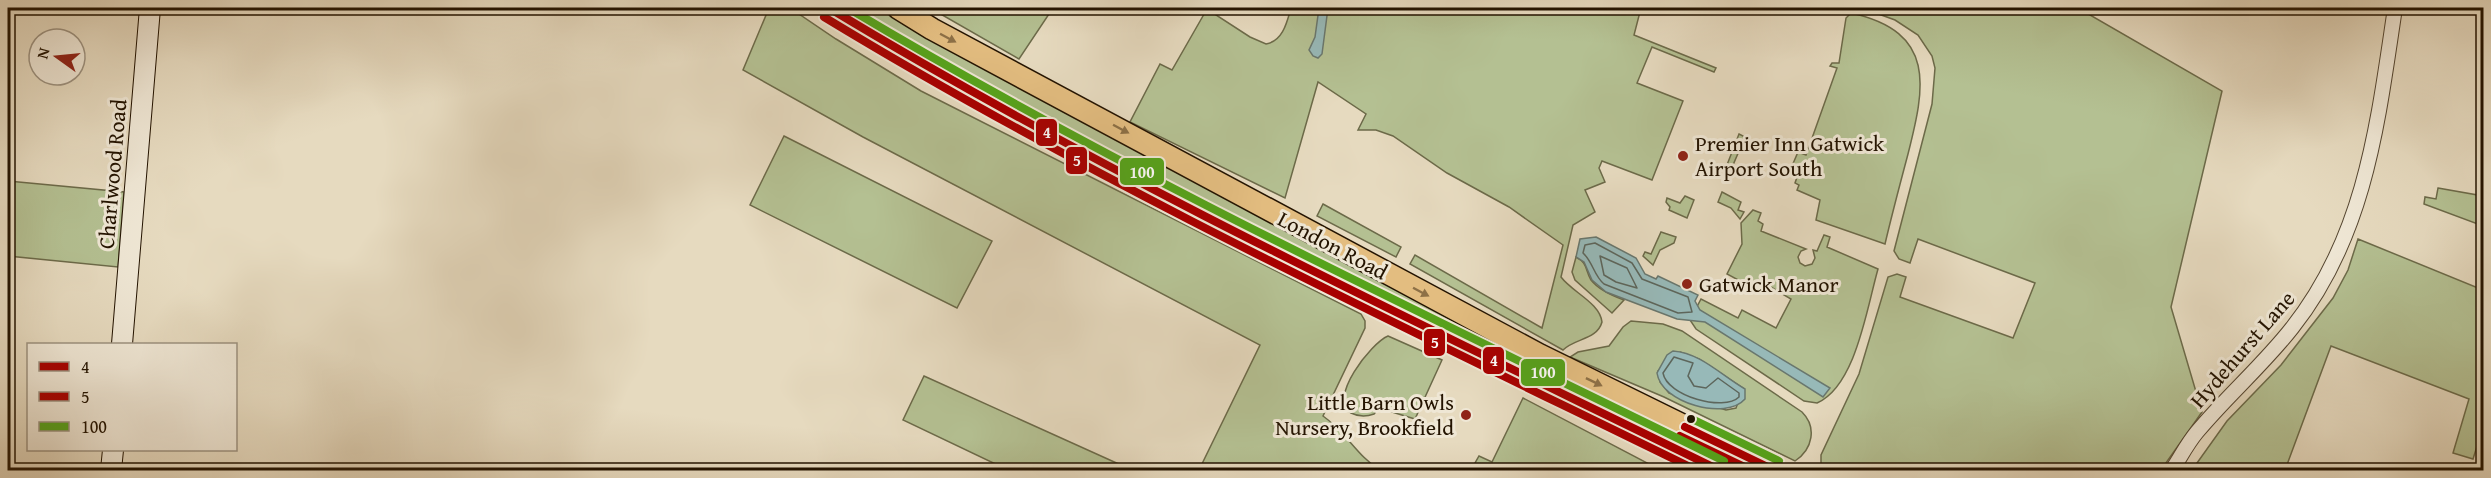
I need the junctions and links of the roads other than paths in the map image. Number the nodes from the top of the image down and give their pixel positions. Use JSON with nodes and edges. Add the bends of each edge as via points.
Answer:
{"nodes":[{"id":1,"x":150,"y":8,"type":"edge"},
{"id":2,"x":829,"y":8,"type":"edge"},
{"id":3,"x":898,"y":8,"type":"edge"},
{"id":4,"x":2395,"y":8,"type":"edge"},
{"id":5,"x":122,"y":343,"type":"edge"},
{"id":6,"x":113,"y":451,"type":"edge"},
{"id":7,"x":111,"y":471,"type":"edge"},
{"id":8,"x":1719,"y":471,"type":"edge"},
{"id":9,"x":1774,"y":471,"type":"edge"},
{"id":10,"x":2172,"y":471,"type":"edge"}],
"edges":[{"from":1,"to":5,"type":"street","name":"Charlwood Road"},
{"from":2,"to":8,"type":"main road","name":"London Road","via":[[920,63],[1217,224]]},
{"from":3,"to":9,"type":"main road","name":"London Road","one_way":true,"via":[[1540,356]]},
{"from":4,"to":10,"type":"street","name":"Hydehurst Lane","via":[[2369,165],[2335,263],[2292,329],[2196,433]]},
{"from":6,"to":7,"type":"street"}]}
